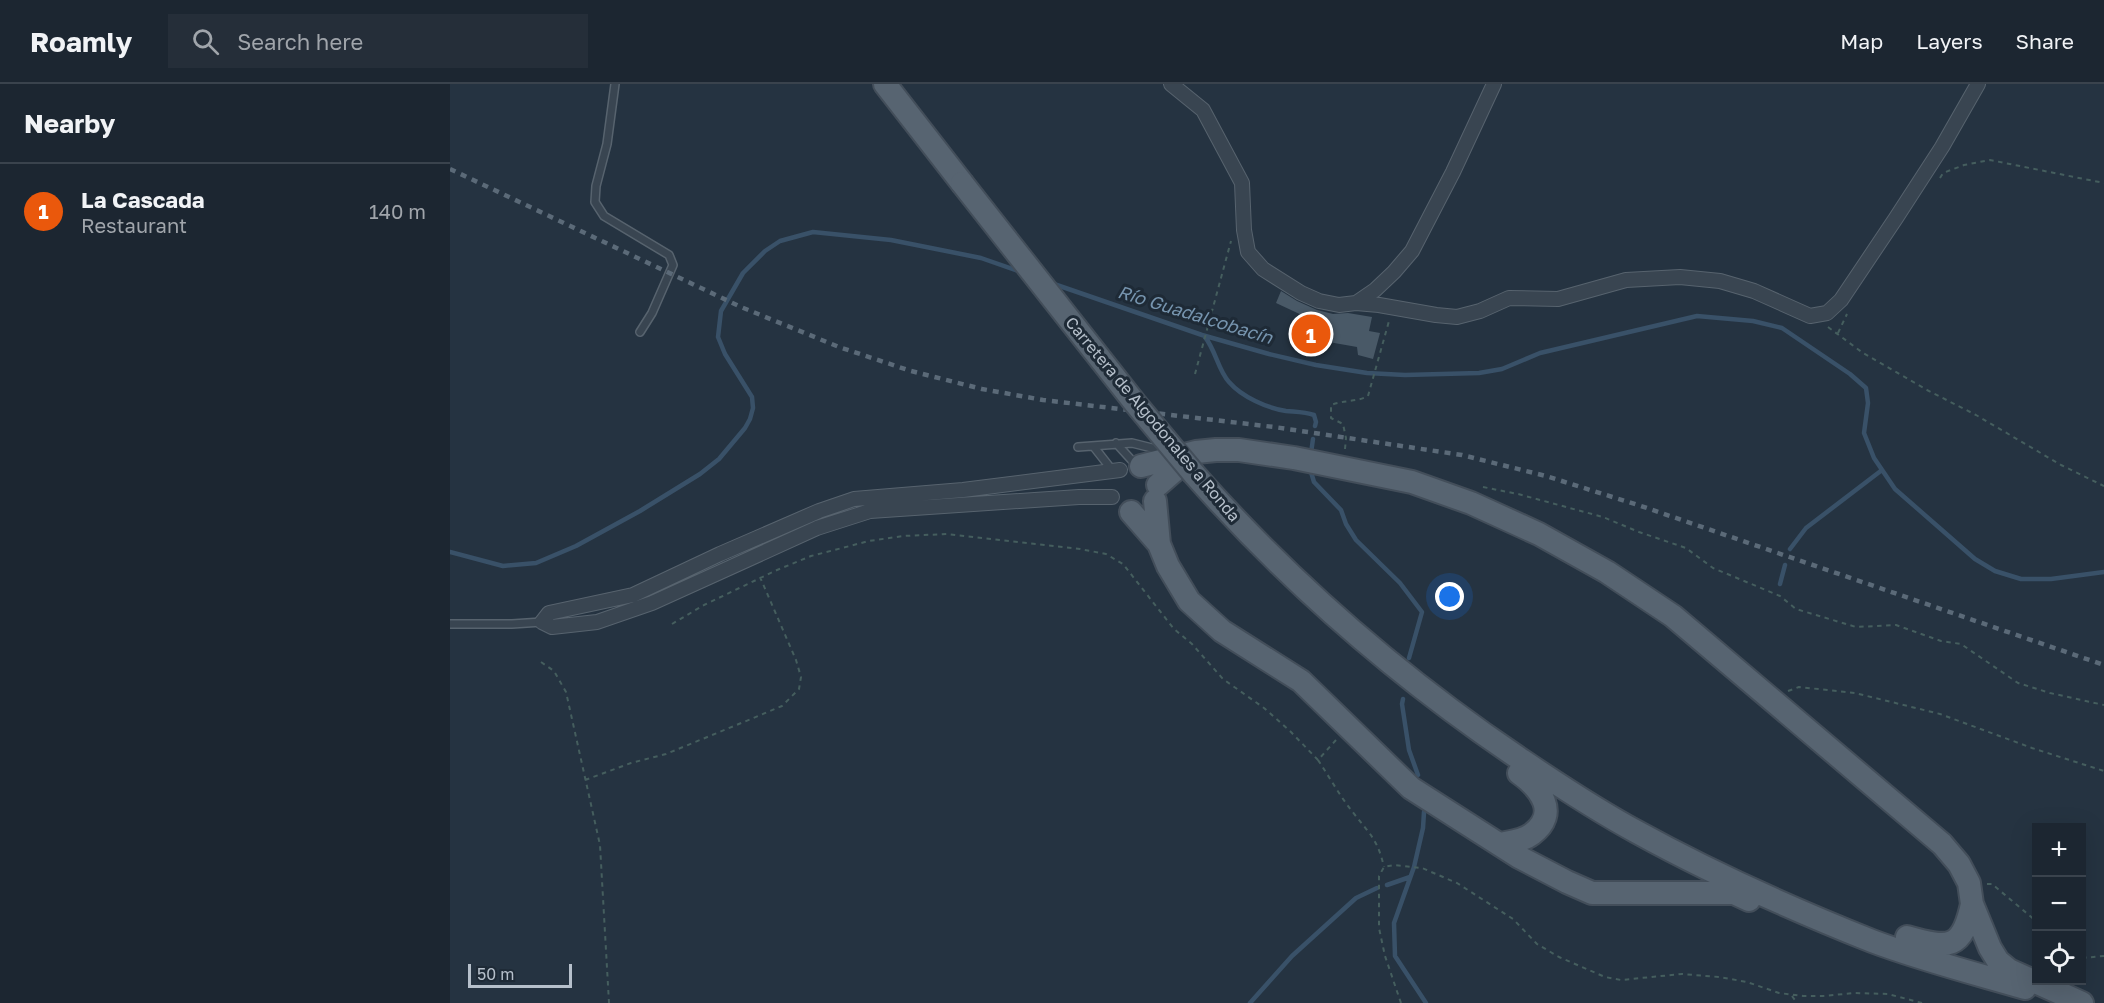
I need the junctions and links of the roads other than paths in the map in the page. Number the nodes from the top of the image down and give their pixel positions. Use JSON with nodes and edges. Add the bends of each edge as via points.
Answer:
{"nodes":[{"id":1,"x":615,"y":84,"type":"edge"},
{"id":2,"x":885,"y":84,"type":"edge"},
{"id":3,"x":1171,"y":84,"type":"edge"},
{"id":4,"x":1494,"y":84,"type":"edge"},
{"id":5,"x":1978,"y":84,"type":"edge"},
{"id":6,"x":1356,"y":303,"type":"junction"},
{"id":7,"x":640,"y":332,"type":"dead end"},
{"id":8,"x":1116,"y":443,"type":"junction"},
{"id":9,"x":1078,"y":447,"type":"dead end"},
{"id":10,"x":1094,"y":447,"type":"junction"},
{"id":11,"x":1191,"y":461,"type":"junction"},
{"id":12,"x":1127,"y":468,"type":"junction"},
{"id":13,"x":1156,"y":493,"type":"junction"},
{"id":14,"x":1112,"y":497,"type":"junction"},
{"id":15,"x":1131,"y":512,"type":"junction"},
{"id":16,"x":1159,"y":544,"type":"junction"},
{"id":17,"x":542,"y":622,"type":"junction"},
{"id":18,"x":450,"y":624,"type":"edge"},
{"id":19,"x":1473,"y":728,"type":"junction"},
{"id":20,"x":1500,"y":844,"type":"junction"},
{"id":21,"x":1971,"y":894,"type":"junction"},
{"id":22,"x":1818,"y":918,"type":"junction"},
{"id":23,"x":1943,"y":964,"type":"junction"},
{"id":24,"x":2077,"y":1003,"type":"edge"},
{"id":25,"x":2082,"y":1003,"type":"edge"}],
"edges":[{"from":1,"to":7,"type":"lane","via":[[596,202],[604,216],[669,255],[673,265]]},
{"from":2,"to":11,"type":"main road","name":"Carretera de Algodonales a Ronda","bridge":true,"via":[[1135,403]]},
{"from":3,"to":6,"type":"street","via":[[1203,110],[1242,183],[1248,252],[1263,269],[1301,293],[1339,305]]},
{"from":4,"to":6,"type":"street","via":[[1412,251],[1375,290]]},
{"from":5,"to":6,"type":"street","via":[[1942,147],[1841,300],[1827,313],[1810,316],[1754,291],[1720,281],[1680,277],[1626,280],[1558,300],[1509,298],[1457,317]]},
{"from":8,"to":10,"type":"lane"},
{"from":8,"to":11,"type":"lane","via":[[1132,443]]},
{"from":8,"to":12,"type":"lane"},
{"from":9,"to":10,"type":"lane"},
{"from":10,"to":12,"type":"lane"},
{"from":11,"to":12,"type":"main road"},
{"from":11,"to":13,"type":"main road"},
{"from":11,"to":19,"type":"main road","name":"Carretera de Algodonales a Ronda","via":[[1222,506],[1278,562],[1370,647]]},
{"from":11,"to":21,"type":"main road","via":[[1239,450],[1412,482],[1471,503],[1608,572],[1673,616],[1942,844],[1959,864]]},
{"from":12,"to":13,"type":"street","via":[[1152,473]]},
{"from":12,"to":14,"type":"street","via":[[1112,482]]},
{"from":12,"to":17,"type":"street","via":[[963,490],[854,499],[633,595],[549,613]]},
{"from":13,"to":15,"type":"street","via":[[1144,511]]},
{"from":13,"to":16,"type":"main road"},
{"from":14,"to":15,"type":"street","via":[[1119,507]]},
{"from":14,"to":17,"type":"street","via":[[870,512],[817,528],[652,603],[597,622],[552,627]]},
{"from":15,"to":16,"type":"main road"},
{"from":16,"to":20,"type":"main road","via":[[1189,601],[1222,631],[1301,681],[1411,788]]},
{"from":17,"to":18,"type":"lane"},
{"from":19,"to":20,"type":"main road","via":[[1498,758],[1540,791],[1545,801],[1545,816],[1532,834]]},
{"from":19,"to":22,"type":"main road","name":"Carretera de Algodonales a Ronda","via":[[1637,832],[1762,895]]},
{"from":20,"to":23,"type":"main road","via":[[1592,893],[1734,893],[1886,956]]},
{"from":21,"to":22,"type":"main road","via":[[1967,926],[1948,944],[1936,945],[1873,927]]},
{"from":21,"to":25,"type":"main road","via":[[1998,962]]},
{"from":22,"to":23,"type":"main road","name":"Carretera de Algodonales a Ronda"},
{"from":23,"to":24,"type":"main road","name":"Carretera de Algodonales a Ronda"}]}
